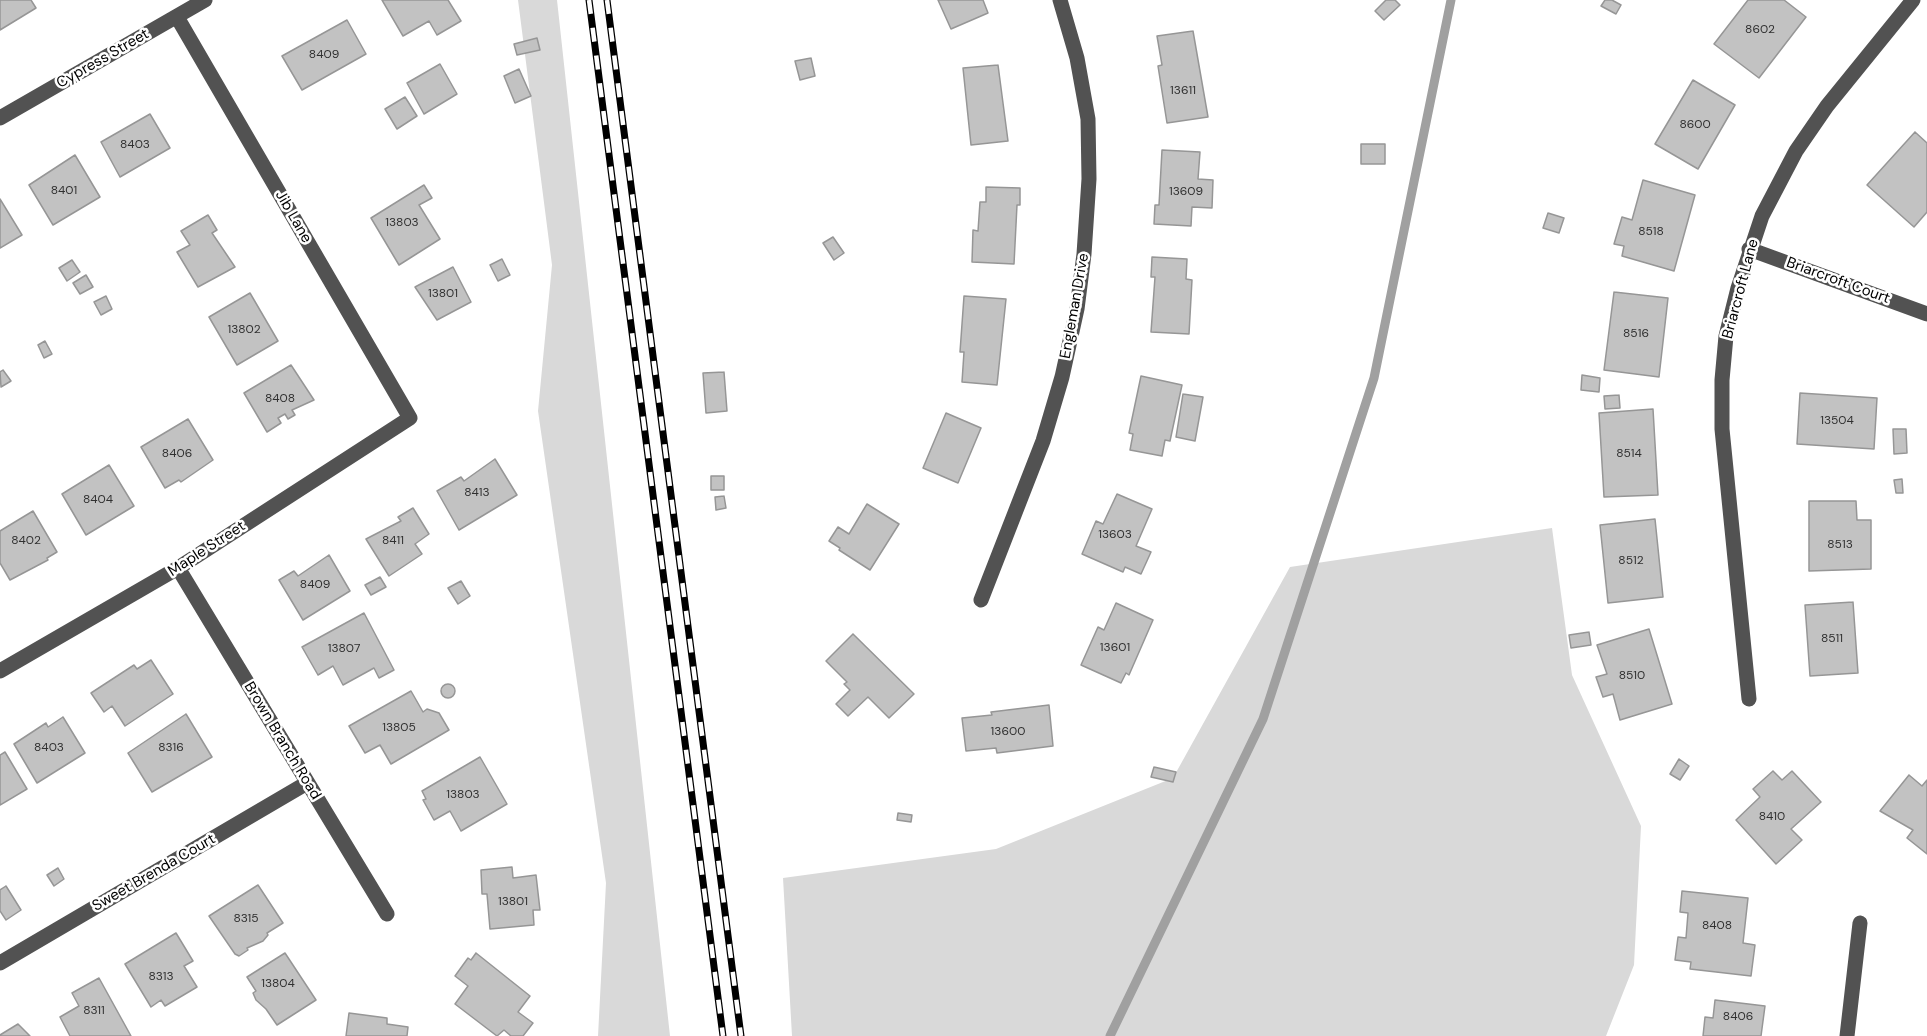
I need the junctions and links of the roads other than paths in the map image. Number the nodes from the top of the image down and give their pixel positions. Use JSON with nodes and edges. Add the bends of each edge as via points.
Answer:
{"nodes":[{"id":1,"x":205,"y":0,"type":"edge"},
{"id":2,"x":1060,"y":0,"type":"edge"},
{"id":3,"x":1913,"y":0,"type":"edge"},
{"id":4,"x":177,"y":16,"type":"junction"},
{"id":5,"x":0,"y":118,"type":"edge"},
{"id":6,"x":1749,"y":249,"type":"junction"},
{"id":7,"x":1927,"y":314,"type":"edge"},
{"id":8,"x":410,"y":418,"type":"joint"},
{"id":9,"x":178,"y":568,"type":"junction"},
{"id":10,"x":981,"y":600,"type":"dead end"},
{"id":11,"x":0,"y":671,"type":"edge"},
{"id":12,"x":1749,"y":699,"type":"dead end"},
{"id":13,"x":308,"y":783,"type":"junction"},
{"id":14,"x":387,"y":914,"type":"dead end"},
{"id":15,"x":1860,"y":923,"type":"dead end"},
{"id":16,"x":0,"y":963,"type":"edge"},
{"id":17,"x":1847,"y":1036,"type":"edge"}],
"edges":[{"from":1,"to":4,"type":"street","name":"Cypress Street"},
{"from":2,"to":10,"type":"street","name":"Engleman Drive","via":[[1077,58],[1088,119],[1089,179],[1077,309],[1043,441]]},
{"from":3,"to":6,"type":"street","name":"Briarcroft Lane","via":[[1827,106],[1796,151]]},
{"from":4,"to":5,"type":"street","name":"Cypress Street"},
{"from":4,"to":8,"type":"street","name":"Jib Lane"},
{"from":6,"to":7,"type":"street","name":"Briarcroft Court"},
{"from":6,"to":12,"type":"street","name":"Briarcroft Lane","via":[[1726,336],[1722,410]]},
{"from":8,"to":9,"type":"street","name":"Maple Street"},
{"from":9,"to":11,"type":"street","name":"Maple Street"},
{"from":9,"to":13,"type":"street","name":"Brown Branch Road"},
{"from":13,"to":14,"type":"street","name":"Brown Branch Road"},
{"from":13,"to":16,"type":"street","name":"Sweet Brenda Court"},
{"from":15,"to":17,"type":"street"}]}
